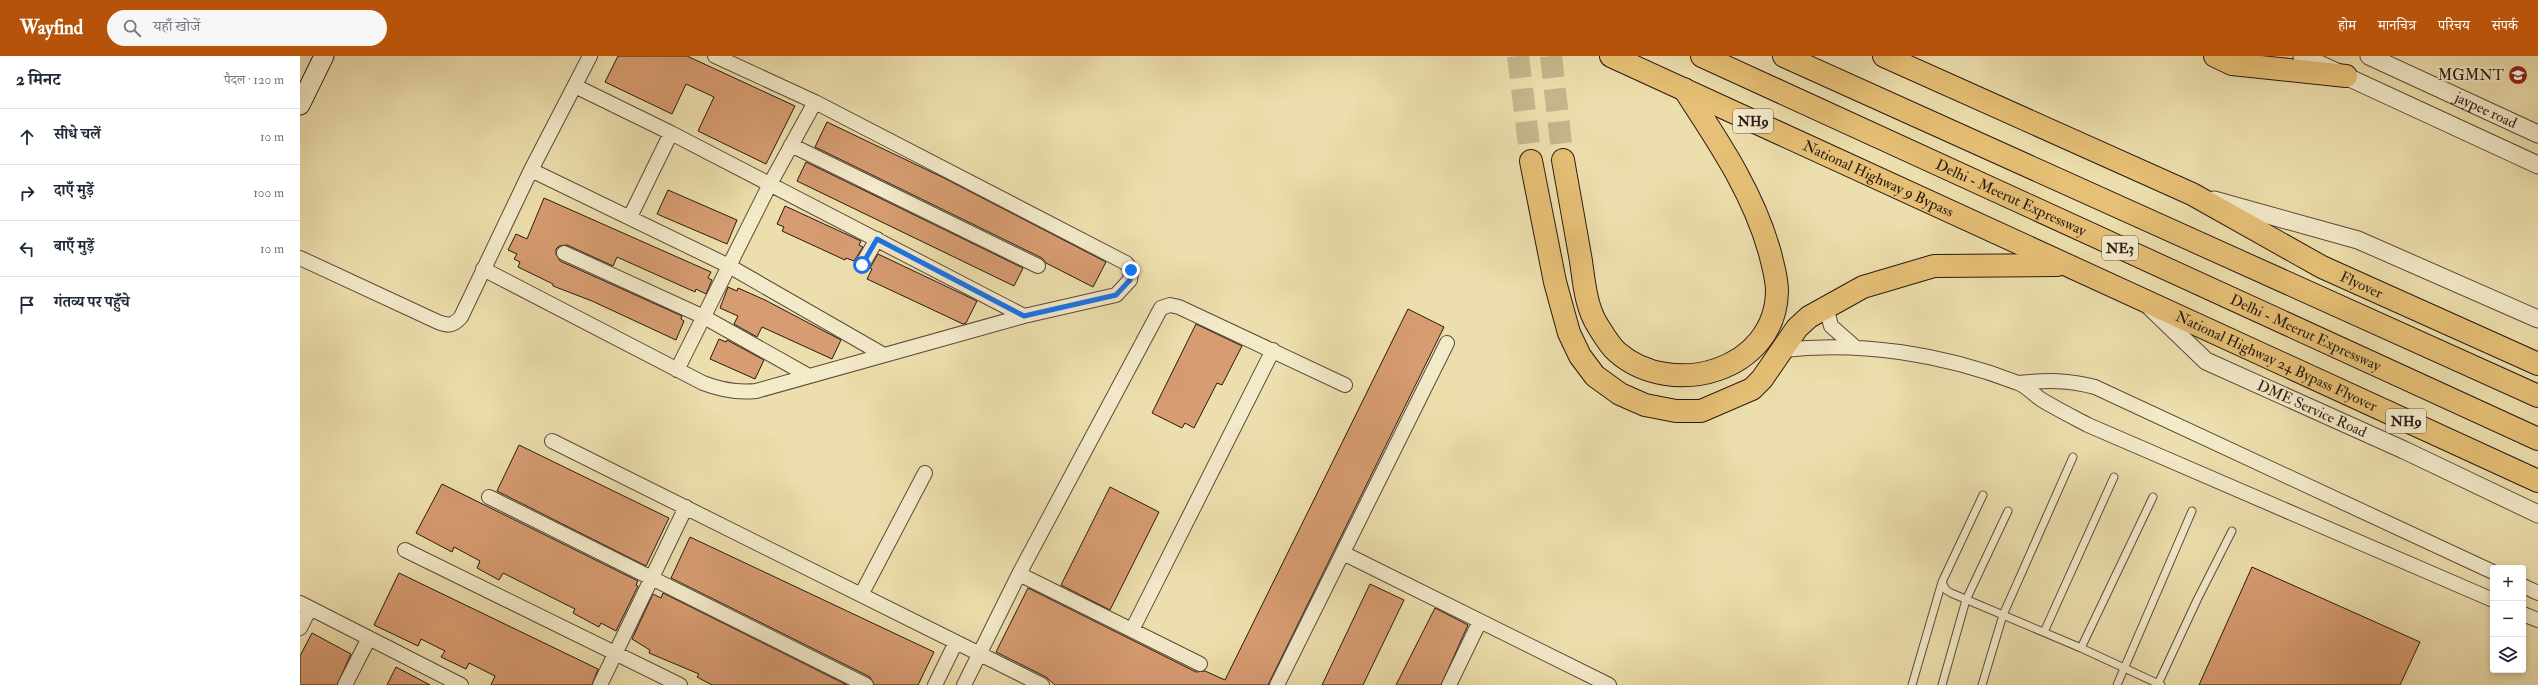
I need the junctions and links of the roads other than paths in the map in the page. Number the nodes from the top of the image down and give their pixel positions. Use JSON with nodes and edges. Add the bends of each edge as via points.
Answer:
{"nodes":[{"id":1,"x":324,"y":56,"type":"edge"},
{"id":2,"x":590,"y":56,"type":"edge"},
{"id":3,"x":715,"y":56,"type":"edge"},
{"id":4,"x":1611,"y":56,"type":"edge"},
{"id":5,"x":1702,"y":56,"type":"edge"},
{"id":6,"x":1784,"y":56,"type":"edge"},
{"id":7,"x":1884,"y":56,"type":"edge"},
{"id":8,"x":2215,"y":56,"type":"edge"},
{"id":9,"x":2302,"y":56,"type":"edge"},
{"id":10,"x":2369,"y":56,"type":"edge"},
{"id":11,"x":2346,"y":76,"type":"junction"},
{"id":12,"x":2424,"y":83,"type":"junction"},
{"id":13,"x":575,"y":86,"type":"junction"},
{"id":14,"x":1684,"y":89,"type":"junction"},
{"id":15,"x":815,"y":102,"type":"junction"},
{"id":16,"x":300,"y":105,"type":"edge"},
{"id":17,"x":2414,"y":108,"type":"junction"},
{"id":18,"x":671,"y":133,"type":"junction"},
{"id":19,"x":2538,"y":134,"type":"edge"},
{"id":20,"x":792,"y":145,"type":"junction"},
{"id":21,"x":1563,"y":160,"type":"tunnel mouth"},
{"id":22,"x":1531,"y":161,"type":"tunnel mouth"},
{"id":23,"x":2538,"y":165,"type":"edge"},
{"id":24,"x":531,"y":170,"type":"junction"},
{"id":25,"x":770,"y":184,"type":"junction"},
{"id":26,"x":2192,"y":194,"type":"junction"},
{"id":27,"x":630,"y":217,"type":"junction"},
{"id":28,"x":877,"y":239,"type":"junction"},
{"id":29,"x":564,"y":253,"type":"dead end"},
{"id":30,"x":300,"y":258,"type":"edge"},
{"id":31,"x":862,"y":265,"type":"dead end"},
{"id":32,"x":2064,"y":265,"type":"junction"},
{"id":33,"x":729,"y":266,"type":"junction"},
{"id":34,"x":1038,"y":266,"type":"dead end"},
{"id":35,"x":483,"y":269,"type":"junction"},
{"id":36,"x":2144,"y":302,"type":"junction"},
{"id":37,"x":1826,"y":306,"type":"junction"},
{"id":38,"x":1024,"y":316,"type":"junction"},
{"id":39,"x":704,"y":318,"type":"junction"},
{"id":40,"x":2538,"y":320,"type":"edge"},
{"id":41,"x":1446,"y":343,"type":"dead end"},
{"id":42,"x":1855,"y":347,"type":"junction"},
{"id":43,"x":1273,"y":350,"type":"junction"},
{"id":44,"x":1782,"y":350,"type":"junction"},
{"id":45,"x":884,"y":355,"type":"junction"},
{"id":46,"x":2538,"y":364,"type":"edge"},
{"id":47,"x":677,"y":370,"type":"junction"},
{"id":48,"x":809,"y":376,"type":"junction"},
{"id":49,"x":2020,"y":383,"type":"junction"},
{"id":50,"x":1345,"y":385,"type":"dead end"},
{"id":51,"x":2538,"y":396,"type":"edge"},
{"id":52,"x":552,"y":440,"type":"dead end"},
{"id":53,"x":2538,"y":440,"type":"edge"},
{"id":54,"x":2073,"y":457,"type":"dead end"},
{"id":55,"x":925,"y":473,"type":"dead end"},
{"id":56,"x":2114,"y":477,"type":"dead end"},
{"id":57,"x":2538,"y":481,"type":"edge"},
{"id":58,"x":1983,"y":495,"type":"dead end"},
{"id":59,"x":489,"y":497,"type":"dead end"},
{"id":60,"x":2153,"y":498,"type":"dead end"},
{"id":61,"x":686,"y":508,"type":"junction"},
{"id":62,"x":2008,"y":511,"type":"dead end"},
{"id":63,"x":2192,"y":511,"type":"dead end"},
{"id":64,"x":2538,"y":514,"type":"edge"},
{"id":65,"x":2232,"y":531,"type":"dead end"},
{"id":66,"x":405,"y":550,"type":"dead end"},
{"id":67,"x":1343,"y":552,"type":"junction"},
{"id":68,"x":2490,"y":571,"type":"edge"},
{"id":69,"x":1019,"y":574,"type":"junction"},
{"id":70,"x":652,"y":578,"type":"junction"},
{"id":71,"x":1942,"y":582,"type":"junction"},
{"id":72,"x":2526,"y":587,"type":"edge"},
{"id":73,"x":2538,"y":593,"type":"edge"},
{"id":74,"x":861,"y":595,"type":"junction"},
{"id":75,"x":2490,"y":599,"type":"edge"},
{"id":76,"x":1966,"y":600,"type":"junction"},
{"id":77,"x":305,"y":606,"type":"edge"},
{"id":78,"x":2003,"y":614,"type":"junction"},
{"id":79,"x":2526,"y":615,"type":"edge"},
{"id":80,"x":2538,"y":620,"type":"edge"},
{"id":81,"x":1480,"y":621,"type":"junction"},
{"id":82,"x":300,"y":628,"type":"edge"},
{"id":83,"x":1132,"y":630,"type":"junction"},
{"id":84,"x":2044,"y":632,"type":"junction"},
{"id":85,"x":369,"y":638,"type":"junction"},
{"id":86,"x":956,"y":642,"type":"junction"},
{"id":87,"x":2082,"y":648,"type":"junction"},
{"id":88,"x":616,"y":653,"type":"junction"},
{"id":89,"x":979,"y":654,"type":"junction"},
{"id":90,"x":1200,"y":664,"type":"dead end"},
{"id":91,"x":2125,"y":668,"type":"junction"},
{"id":92,"x":456,"y":684,"type":"edge"},
{"id":93,"x":2160,"y":684,"type":"edge"},
{"id":94,"x":345,"y":685,"type":"edge"},
{"id":95,"x":600,"y":685,"type":"edge"},
{"id":96,"x":680,"y":685,"type":"edge"},
{"id":97,"x":866,"y":685,"type":"edge"},
{"id":98,"x":935,"y":685,"type":"edge"},
{"id":99,"x":964,"y":685,"type":"edge"},
{"id":100,"x":1042,"y":685,"type":"edge"},
{"id":101,"x":1277,"y":685,"type":"edge"},
{"id":102,"x":1449,"y":685,"type":"edge"},
{"id":103,"x":1607,"y":685,"type":"edge"},
{"id":104,"x":1912,"y":685,"type":"edge"},
{"id":105,"x":1942,"y":685,"type":"edge"},
{"id":106,"x":1982,"y":685,"type":"edge"},
{"id":107,"x":2117,"y":685,"type":"edge"}],
"edges":[{"from":1,"to":16,"type":"main road"},
{"from":2,"to":13,"type":"street"},
{"from":3,"to":15,"type":"street"},
{"from":4,"to":14,"type":"highway","name":"National Highway 9 Bypass","number":"NH9"},
{"from":5,"to":53,"type":"highway","name":"Delhi - Meerut Expressway","number":"NE3"},
{"from":6,"to":51,"type":"highway","number":"NE3"},
{"from":7,"to":26,"type":"highway","name":"Flyover"},
{"from":8,"to":11,"type":"highway","via":[[2232,64]]},
{"from":9,"to":11,"type":"street"},
{"from":10,"to":12,"type":"street","name":"jaypee road"},
{"from":11,"to":17,"type":"street"},
{"from":12,"to":17,"type":"street"},
{"from":12,"to":19,"type":"street","name":"jaypee road"},
{"from":13,"to":18,"type":"street"},
{"from":13,"to":24,"type":"street"},
{"from":14,"to":21,"type":"highway","via":[[1726,153],[1756,212],[1776,276],[1775,306],[1770,323],[1752,348],[1729,365],[1716,372],[1680,376],[1654,371],[1633,363],[1616,352],[1597,325],[1587,299]]},
{"from":14,"to":32,"type":"highway","name":"National Highway 9 Bypass","number":"NH9"},
{"from":15,"to":20,"type":"street"},
{"from":15,"to":38,"type":"street","via":[[1126,263],[1131,270],[1130,280],[1116,295]]},
{"from":17,"to":23,"type":"street"},
{"from":18,"to":25,"type":"street"},
{"from":18,"to":27,"type":"street"},
{"from":20,"to":25,"type":"street"},
{"from":20,"to":34,"type":"street"},
{"from":22,"to":44,"type":"highway","via":[[1555,282],[1569,333],[1580,356],[1595,376],[1620,394],[1645,405],[1676,411],[1701,411],[1752,389]]},
{"from":24,"to":27,"type":"street"},
{"from":24,"to":35,"type":"street"},
{"from":25,"to":28,"type":"street"},
{"from":25,"to":33,"type":"street"},
{"from":26,"to":40,"type":"street","via":[[2358,240]]},
{"from":26,"to":46,"type":"highway","name":"Flyover","via":[[2322,267]]},
{"from":27,"to":33,"type":"street"},
{"from":28,"to":31,"type":"street"},
{"from":28,"to":38,"type":"street"},
{"from":29,"to":39,"type":"street"},
{"from":30,"to":35,"type":"street","via":[[448,326],[455,324],[460,317]]},
{"from":32,"to":36,"type":"highway","name":"National Highway 9 Bypass","number":"NH9"},
{"from":32,"to":37,"type":"highway","via":[[1934,266],[1863,287]]},
{"from":33,"to":39,"type":"street"},
{"from":33,"to":45,"type":"street"},
{"from":35,"to":47,"type":"street"},
{"from":36,"to":57,"type":"highway","name":"National Highway 24 Bypass Flyover","number":"NH9"},
{"from":36,"to":64,"type":"street","name":"DME Service Road","via":[[2206,361],[2404,450]]},
{"from":37,"to":42,"type":"street","via":[[1831,326]]},
{"from":37,"to":44,"type":"highway","via":[[1810,316]]},
{"from":38,"to":45,"type":"street"},
{"from":39,"to":47,"type":"street"},
{"from":39,"to":48,"type":"street"},
{"from":41,"to":67,"type":"street"},
{"from":42,"to":44,"type":"street","via":[[1817,346]]},
{"from":42,"to":49,"type":"street","via":[[1929,358]]},
{"from":43,"to":50,"type":"street"},
{"from":43,"to":69,"type":"street","via":[[1179,307],[1170,305],[1161,308]]},
{"from":43,"to":83,"type":"street"},
{"from":45,"to":48,"type":"street"},
{"from":47,"to":48,"type":"street","via":[[720,390],[740,392],[756,391]]},
{"from":49,"to":68,"type":"street","via":[[2074,381],[2096,387]]},
{"from":49,"to":75,"type":"street","via":[[2041,399],[2088,425]]},
{"from":52,"to":61,"type":"street"},
{"from":54,"to":78,"type":"lane"},
{"from":55,"to":74,"type":"street"},
{"from":56,"to":84,"type":"lane"},
{"from":58,"to":71,"type":"lane"},
{"from":59,"to":70,"type":"street"},
{"from":60,"to":87,"type":"lane"},
{"from":61,"to":70,"type":"street"},
{"from":61,"to":74,"type":"street"},
{"from":62,"to":76,"type":"lane"},
{"from":63,"to":91,"type":"lane"},
{"from":65,"to":93,"type":"lane","via":[[2197,600]]},
{"from":66,"to":88,"type":"street"},
{"from":67,"to":81,"type":"street"},
{"from":67,"to":101,"type":"street"},
{"from":69,"to":83,"type":"street"},
{"from":69,"to":89,"type":"street"},
{"from":70,"to":88,"type":"street"},
{"from":70,"to":97,"type":"street"},
{"from":71,"to":76,"type":"lane","via":[[1946,590]]},
{"from":71,"to":104,"type":"lane"},
{"from":72,"to":73,"type":"street"},
{"from":74,"to":86,"type":"street"},
{"from":76,"to":78,"type":"lane"},
{"from":76,"to":105,"type":"lane"},
{"from":77,"to":82,"type":"street"},
{"from":77,"to":85,"type":"street"},
{"from":78,"to":84,"type":"lane"},
{"from":78,"to":106,"type":"lane"},
{"from":79,"to":80,"type":"street"},
{"from":81,"to":102,"type":"street"},
{"from":81,"to":103,"type":"street"},
{"from":83,"to":90,"type":"street"},
{"from":84,"to":87,"type":"lane"},
{"from":85,"to":92,"type":"street"},
{"from":85,"to":94,"type":"street"},
{"from":86,"to":89,"type":"street"},
{"from":86,"to":98,"type":"street"},
{"from":87,"to":91,"type":"lane"},
{"from":88,"to":95,"type":"street"},
{"from":88,"to":96,"type":"street"},
{"from":89,"to":99,"type":"street"},
{"from":89,"to":100,"type":"street"},
{"from":91,"to":93,"type":"lane"},
{"from":91,"to":107,"type":"lane"}]}
